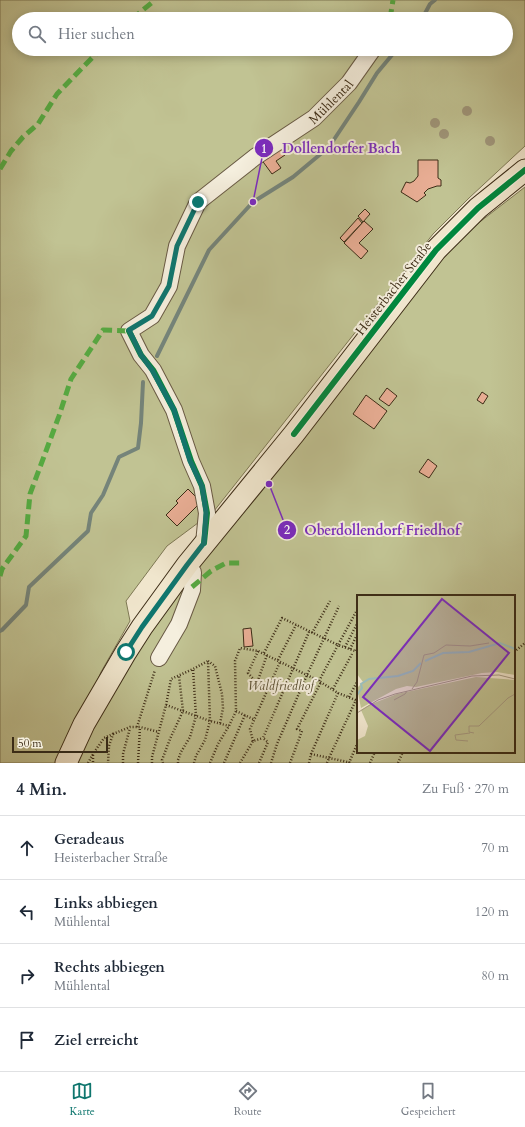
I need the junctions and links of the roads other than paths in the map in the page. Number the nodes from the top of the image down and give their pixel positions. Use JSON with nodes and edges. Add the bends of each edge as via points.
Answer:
{"nodes":[{"id":1,"x":368,"y":56,"type":"edge"},
{"id":2,"x":525,"y":170,"type":"edge"},
{"id":3,"x":204,"y":543,"type":"junction"},
{"id":4,"x":187,"y":565,"type":"junction"},
{"id":5,"x":159,"y":658,"type":"road end"},
{"id":6,"x":66,"y":763,"type":"edge"}],
"edges":[{"from":1,"to":3,"type":"street","name":"Mühlental","via":[[348,83],[314,118],[255,158],[198,202],[177,246],[169,286],[152,316],[129,330],[174,410],[190,461],[202,486],[206,512]]},
{"from":2,"to":3,"type":"main road","name":"Heisterbacher Straße","via":[[478,208],[436,250],[294,434]]},
{"from":3,"to":4,"type":"main road","name":"Heisterbacher Straße"},
{"from":4,"to":5,"type":"street","via":[[193,572],[192,590],[179,624]]},
{"from":4,"to":6,"type":"main road","name":"Heisterbacher Straße","via":[[126,652],[84,724]]}]}
